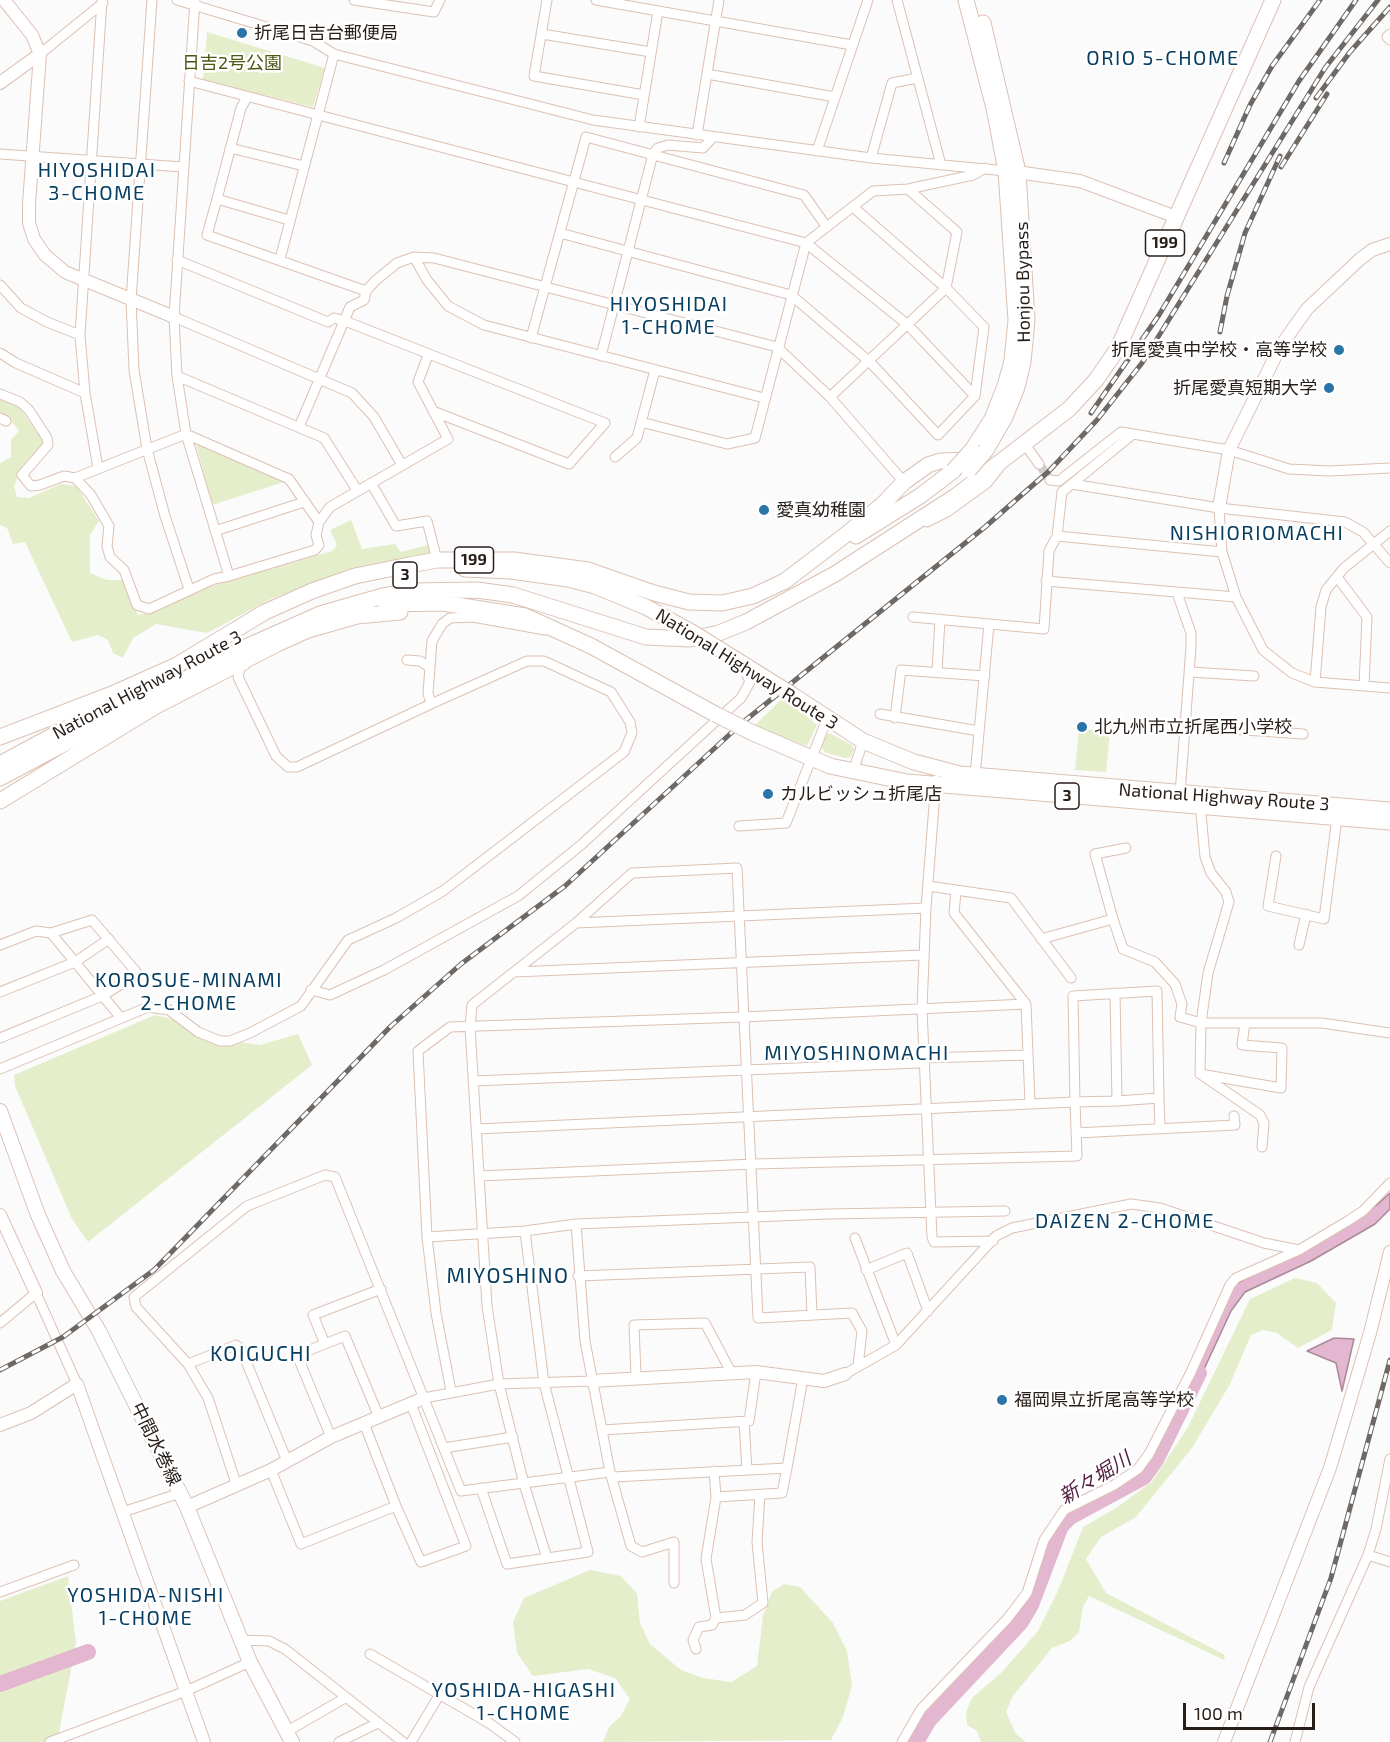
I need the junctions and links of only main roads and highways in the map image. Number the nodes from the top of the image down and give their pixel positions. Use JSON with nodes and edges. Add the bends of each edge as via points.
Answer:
{"nodes":[{"id":1,"x":966,"y":0,"type":"edge"},
{"id":2,"x":977,"y":0,"type":"edge"},
{"id":3,"x":1273,"y":0,"type":"edge"},
{"id":4,"x":1012,"y":172,"type":"junction"},
{"id":5,"x":1013,"y":451,"type":"junction"},
{"id":6,"x":960,"y":467,"type":"junction"},
{"id":7,"x":785,"y":581,"type":"junction"},
{"id":8,"x":420,"y":603,"type":"junction"},
{"id":9,"x":320,"y":614,"type":"junction"},
{"id":10,"x":364,"y":614,"type":"junction"},
{"id":11,"x":631,"y":633,"type":"junction"},
{"id":12,"x":718,"y":633,"type":"junction"},
{"id":13,"x":177,"y":665,"type":"junction"},
{"id":14,"x":637,"y":672,"type":"junction"},
{"id":15,"x":0,"y":737,"type":"edge"},
{"id":16,"x":0,"y":764,"type":"edge"},
{"id":17,"x":0,"y":778,"type":"edge"},
{"id":18,"x":0,"y":801,"type":"edge"},
{"id":19,"x":1200,"y":801,"type":"junction"},
{"id":20,"x":1390,"y":810,"type":"edge"},
{"id":21,"x":1390,"y":822,"type":"edge"},
{"id":22,"x":0,"y":1111,"type":"edge"},
{"id":23,"x":0,"y":1130,"type":"edge"},
{"id":24,"x":12,"y":1150,"type":"junction"},
{"id":25,"x":289,"y":1737,"type":"edge"}],
"edges":[{"from":1,"to":4,"type":"highway","name":"Honjou Bypass","number":"199"},
{"from":2,"to":4,"type":"highway","name":"Honjou Bypass","number":"199"},
{"from":3,"to":5,"type":"highway","number":"199","via":[[1118,348],[1069,409]]},
{"from":4,"to":6,"type":"highway","name":"Honjou Bypass","number":"199","bridge":true,"via":[[1016,320],[1012,361],[979,450]]},
{"from":5,"to":6,"type":"highway","number":"199"},
{"from":5,"to":12,"type":"highway","number":"199","via":[[956,496],[801,593]]},
{"from":6,"to":7,"type":"highway","name":"Honjou Bypass","number":"199"},
{"from":6,"to":7,"type":"highway","number":"199","via":[[933,463],[904,482],[865,519]]},
{"from":6,"to":12,"type":"highway","name":"Honjou Bypass","number":"199","via":[[925,506],[747,620]]},
{"from":7,"to":13,"type":"highway","number":"199","via":[[745,598],[706,603],[673,598],[567,566],[514,560],[436,560],[355,576],[312,591],[265,612]]},
{"from":8,"to":9,"type":"highway","name":"National Highway Route 3","number":"3","via":[[396,602]]},
{"from":8,"to":10,"type":"highway"},
{"from":8,"to":11,"type":"highway","via":[[451,594],[476,596]]},
{"from":8,"to":14,"type":"highway","name":"National Highway Route 3","number":"3","via":[[474,606],[525,616]]},
{"from":9,"to":11,"type":"highway","number":"199","via":[[412,591],[468,589],[513,595]]},
{"from":9,"to":17,"type":"highway","name":"National Highway Route 3","number":"3","via":[[248,646]]},
{"from":10,"to":14,"type":"highway","via":[[433,609],[499,616],[547,630]]},
{"from":10,"to":18,"type":"highway","via":[[308,630],[156,706]]},
{"from":11,"to":12,"type":"highway","number":"199","via":[[676,640]]},
{"from":13,"to":15,"type":"highway"},
{"from":13,"to":16,"type":"highway","name":"National Highway Route 3","number":"3"},
{"from":13,"to":19,"type":"highway","name":"National Highway Route 3","number":"3","bridge":true,"via":[[266,622],[358,585],[444,569],[511,571],[595,586],[646,608],[695,633],[864,741],[938,769],[975,776],[1180,794]]},
{"from":14,"to":19,"type":"highway","name":"National Highway Route 3","number":"3","bridge":true,"via":[[753,734],[810,759],[853,772],[935,785]]},
{"from":19,"to":20,"type":"highway","name":"National Highway Route 3","number":"3"},
{"from":19,"to":21,"type":"highway","name":"National Highway Route 3","number":"3"},
{"from":22,"to":24,"type":"main road","name":"中間水巻線"},
{"from":23,"to":24,"type":"main road","name":"中間水巻線"},
{"from":24,"to":25,"type":"main road","name":"中間水巻線","via":[[63,1271],[99,1331],[187,1507],[240,1640]]}]}
